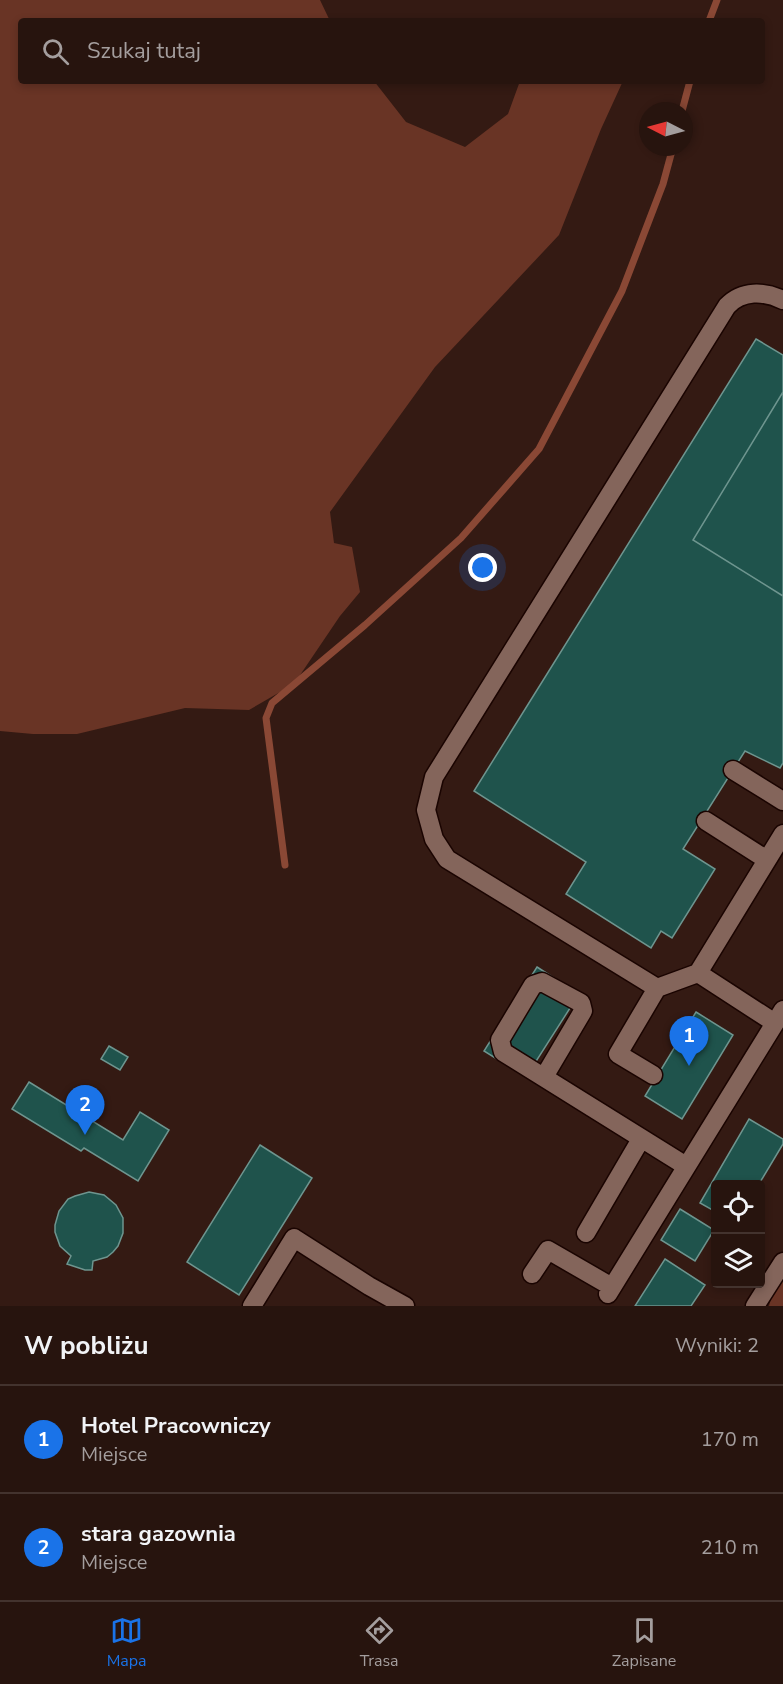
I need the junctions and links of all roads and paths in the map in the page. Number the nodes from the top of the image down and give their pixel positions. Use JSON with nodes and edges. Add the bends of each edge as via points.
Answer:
{"nodes":[{"id":1,"x":783,"y":300,"type":"edge"},
{"id":2,"x":733,"y":770,"type":"dead end"},
{"id":3,"x":783,"y":801,"type":"edge"},
{"id":4,"x":706,"y":820,"type":"dead end"},
{"id":5,"x":783,"y":834,"type":"edge"},
{"id":6,"x":767,"y":860,"type":"junction"},
{"id":7,"x":698,"y":973,"type":"junction"},
{"id":8,"x":657,"y":988,"type":"junction"},
{"id":9,"x":779,"y":1016,"type":"edge"},
{"id":10,"x":653,"y":1075,"type":"dead end"},
{"id":11,"x":544,"y":1077,"type":"junction"},
{"id":12,"x":641,"y":1139,"type":"junction"},
{"id":13,"x":686,"y":1166,"type":"junction"},
{"id":14,"x":586,"y":1233,"type":"dead end"},
{"id":15,"x":783,"y":1262,"type":"edge"},
{"id":16,"x":532,"y":1274,"type":"dead end"},
{"id":17,"x":252,"y":1306,"type":"edge"},
{"id":18,"x":405,"y":1306,"type":"edge"},
{"id":19,"x":755,"y":1306,"type":"edge"}],
"edges":[{"from":1,"to":8,"type":"lane","via":[[761,293],[748,294],[727,306],[434,777],[426,810],[434,839],[447,859]]},
{"from":2,"to":3,"type":"lane"},
{"from":4,"to":6,"type":"lane"},
{"from":5,"to":6,"type":"lane"},
{"from":6,"to":7,"type":"lane"},
{"from":7,"to":8,"type":"lane"},
{"from":7,"to":9,"type":"lane"},
{"from":8,"to":10,"type":"lane","via":[[618,1054]]},
{"from":9,"to":13,"type":"lane"},
{"from":11,"to":11,"type":"lane","via":[[502,1052],[500,1040],[533,985],[542,982],[581,1003],[583,1011]]},
{"from":11,"to":12,"type":"lane"},
{"from":12,"to":13,"type":"lane"},
{"from":12,"to":14,"type":"lane"},
{"from":13,"to":16,"type":"lane","via":[[610,1290],[548,1250]]},
{"from":15,"to":19,"type":"lane"},
{"from":17,"to":18,"type":"lane","via":[[294,1238]]}]}
